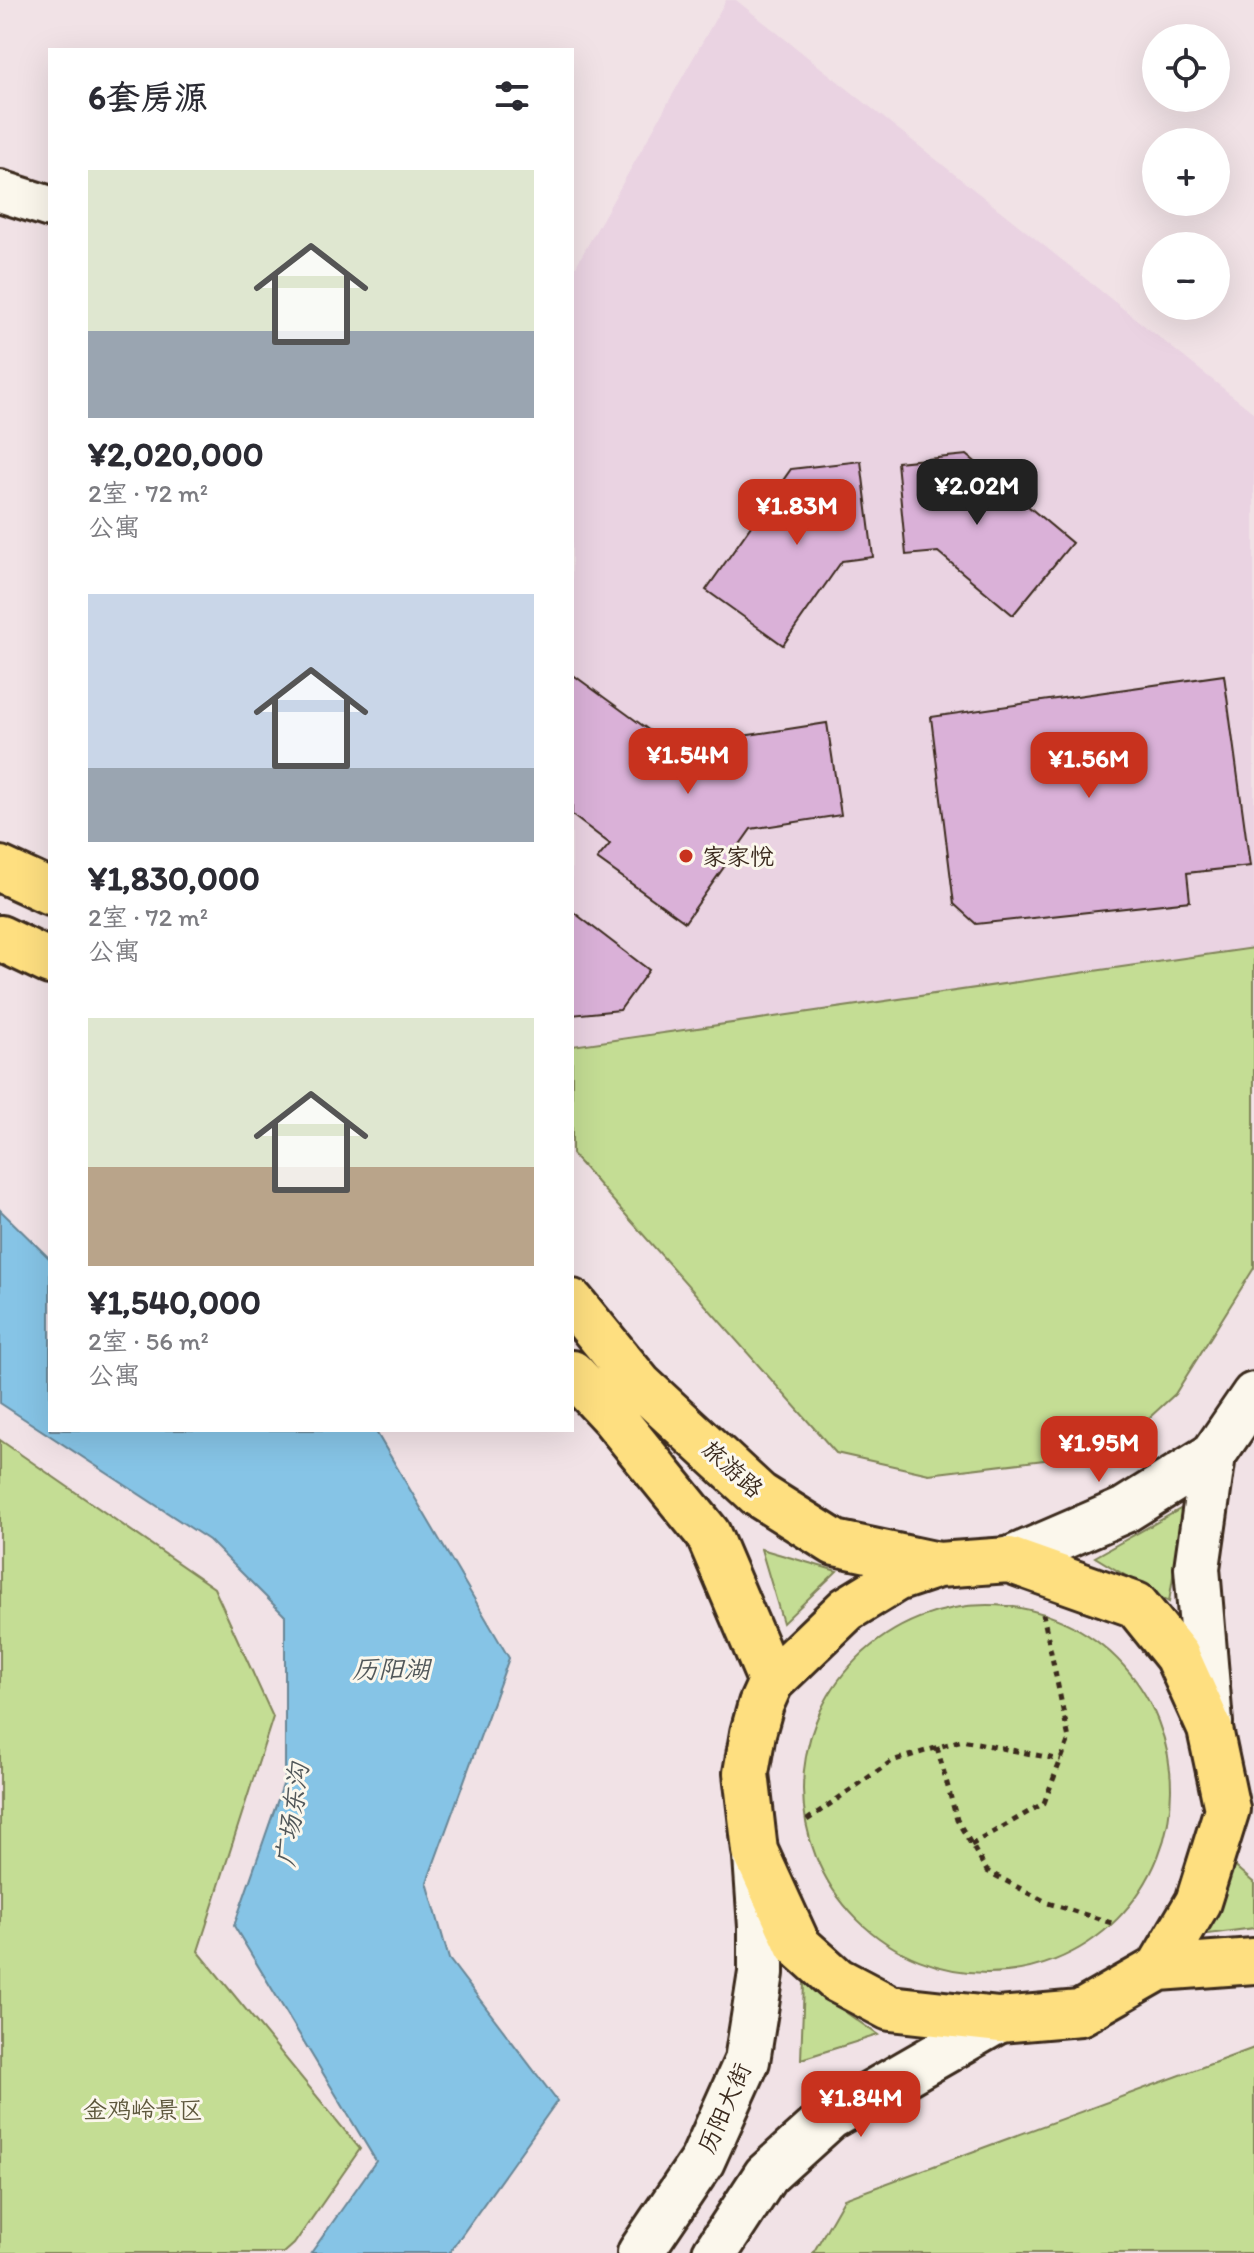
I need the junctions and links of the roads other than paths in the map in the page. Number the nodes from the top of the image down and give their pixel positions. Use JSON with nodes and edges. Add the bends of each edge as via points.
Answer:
{"nodes":[{"id":1,"x":0,"y":191,"type":"edge"},
{"id":2,"x":48,"y":206,"type":"edge"},
{"id":3,"x":0,"y":869,"type":"edge"},
{"id":4,"x":48,"y":891,"type":"edge"},
{"id":5,"x":0,"y":938,"type":"edge"},
{"id":6,"x":48,"y":961,"type":"edge"},
{"id":7,"x":574,"y":1304,"type":"edge"},
{"id":8,"x":574,"y":1375,"type":"edge"},
{"id":9,"x":1254,"y":1395,"type":"edge"},
{"id":10,"x":1213,"y":1455,"type":"junction"},
{"id":11,"x":1009,"y":1560,"type":"junction"},
{"id":12,"x":938,"y":1565,"type":"junction"},
{"id":13,"x":771,"y":1682,"type":"junction"},
{"id":14,"x":1210,"y":1729,"type":"junction"},
{"id":15,"x":1240,"y":1819,"type":"edge"},
{"id":16,"x":755,"y":1851,"type":"junction"},
{"id":17,"x":1254,"y":1961,"type":"edge"},
{"id":18,"x":1159,"y":1968,"type":"junction"},
{"id":19,"x":999,"y":2020,"type":"junction"},
{"id":20,"x":640,"y":2253,"type":"edge"},
{"id":21,"x":715,"y":2253,"type":"edge"}],
"edges":[{"from":1,"to":2,"type":"street"},
{"from":3,"to":4,"type":"main road"},
{"from":5,"to":6,"type":"main road"},
{"from":7,"to":12,"type":"main road","name":"旅游路","via":[[640,1385],[759,1495],[835,1543]]},
{"from":8,"to":13,"type":"main road","via":[[708,1534]]},
{"from":9,"to":10,"type":"main road"},
{"from":10,"to":11,"type":"main road","via":[[1125,1510]]},
{"from":10,"to":14,"type":"main road","via":[[1197,1568]]},
{"from":11,"to":12,"type":"main road"},
{"from":11,"to":14,"type":"main road","via":[[1136,1605],[1177,1656]]},
{"from":12,"to":13,"type":"main road","via":[[896,1579],[847,1609]]},
{"from":13,"to":16,"type":"main road","via":[[746,1773]]},
{"from":14,"to":15,"type":"main road"},
{"from":15,"to":18,"type":"main road"},
{"from":16,"to":19,"type":"main road","via":[[798,1945],[837,1980],[890,2008]]},
{"from":16,"to":20,"type":"main road","name":"历阳大街","via":[[761,1973],[747,2061],[702,2161]]},
{"from":17,"to":18,"type":"main road"},
{"from":18,"to":19,"type":"main road","via":[[1080,2013]]},
{"from":19,"to":21,"type":"main road","via":[[830,2117],[766,2175]]}]}
